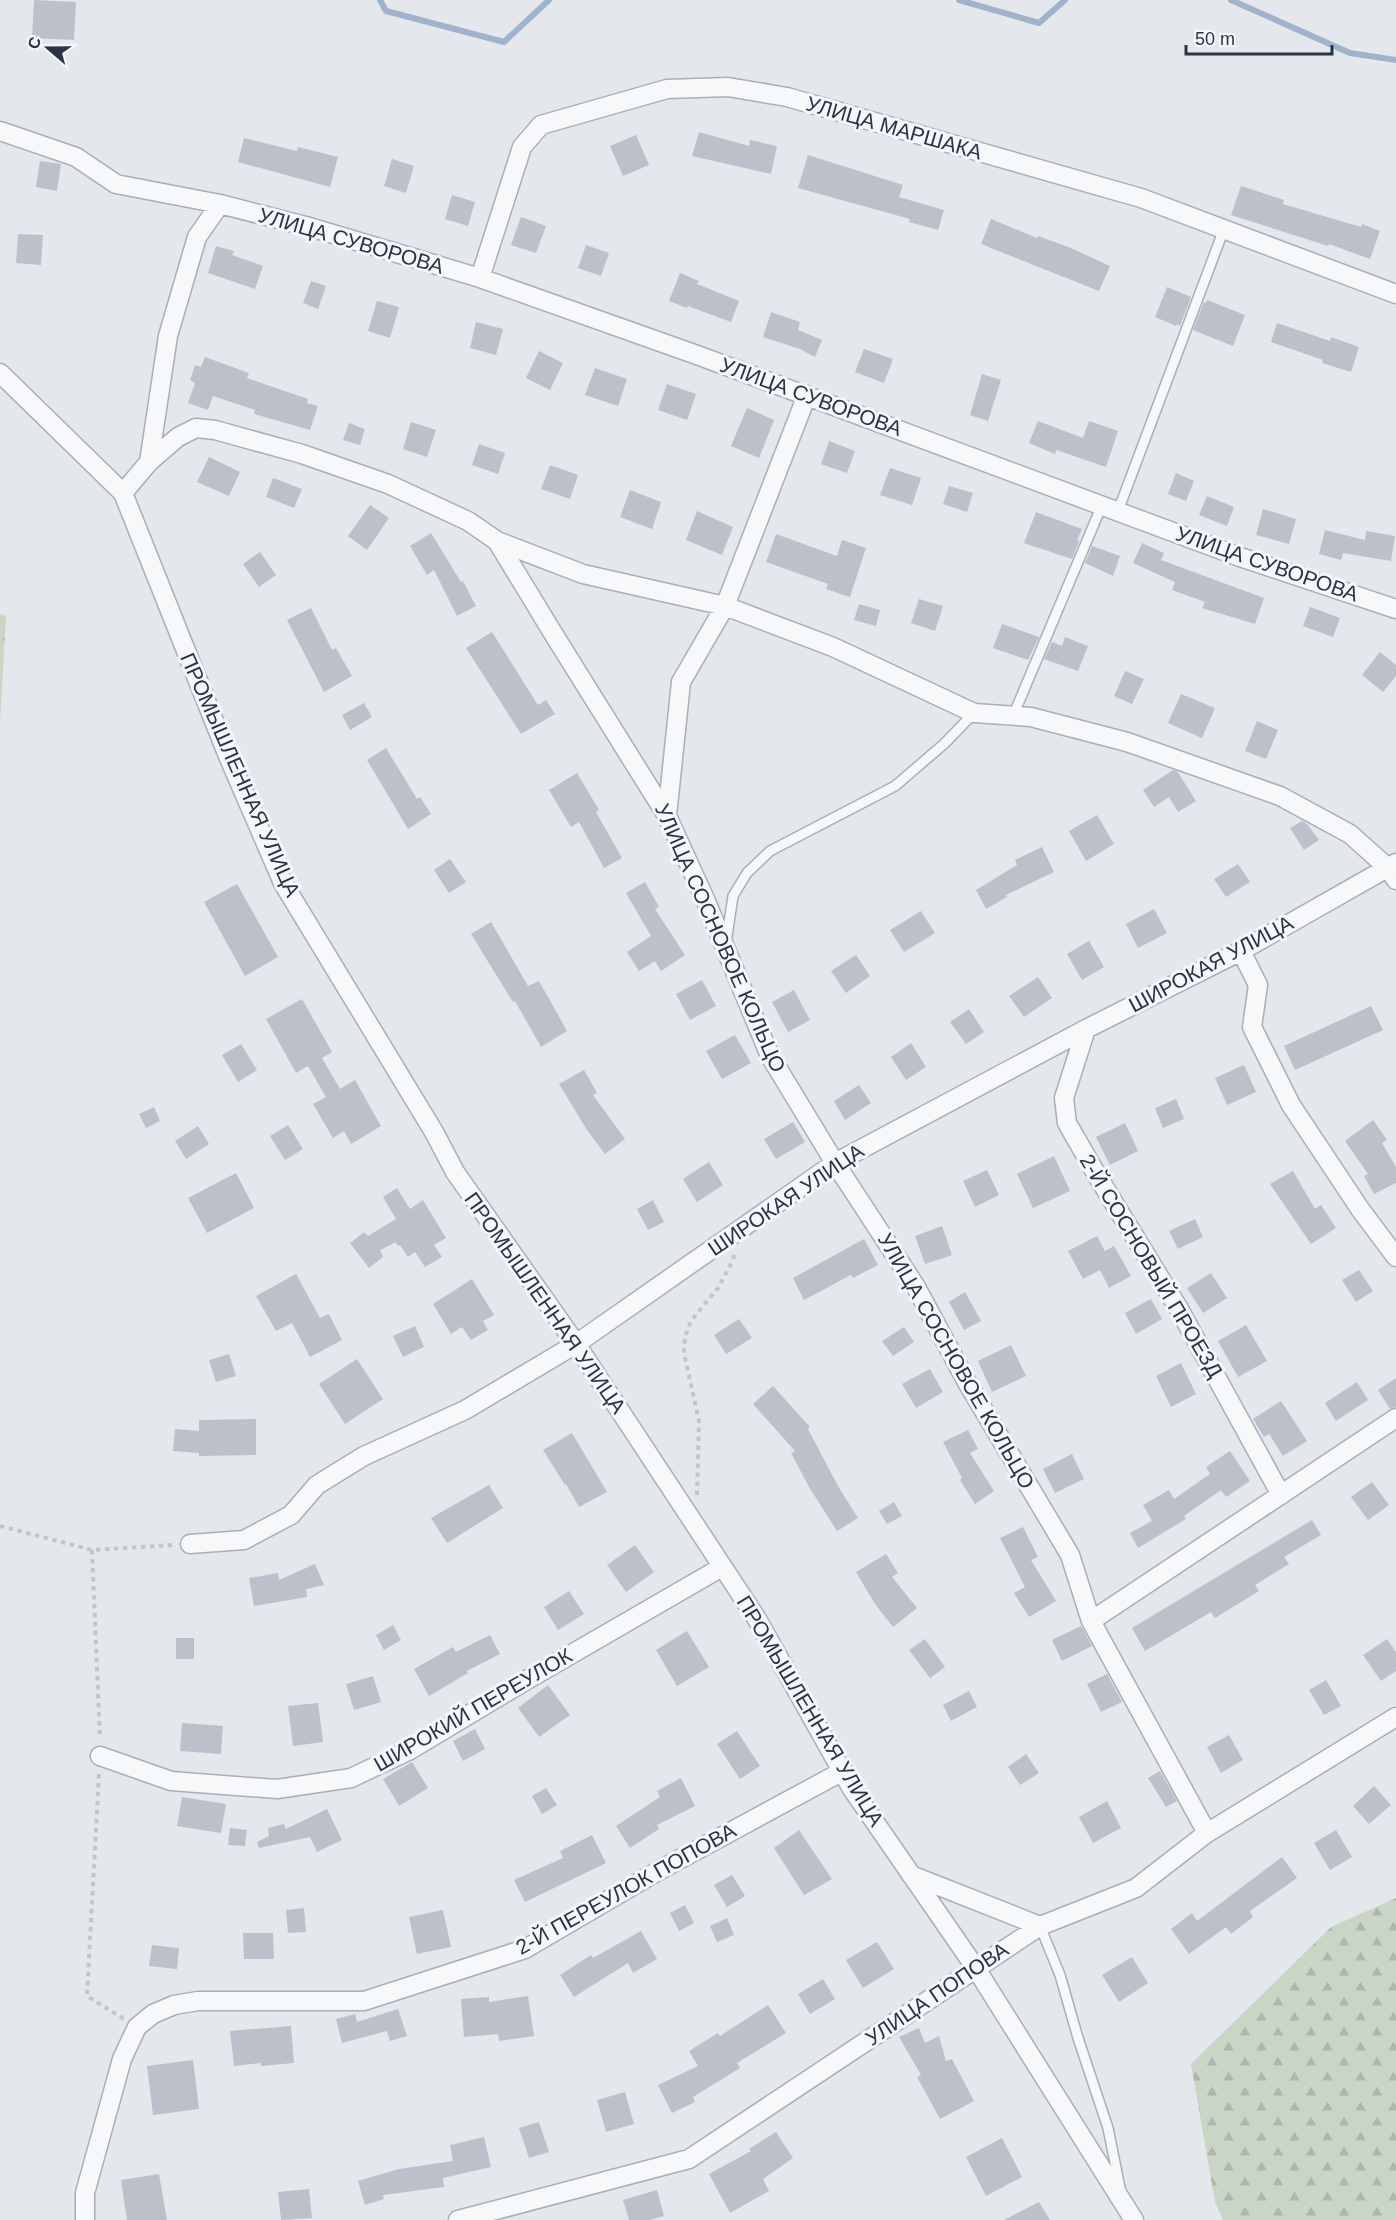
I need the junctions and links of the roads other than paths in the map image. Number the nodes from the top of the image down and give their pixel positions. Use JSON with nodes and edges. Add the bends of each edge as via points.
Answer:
{"nodes":[{"id":1,"x":0,"y":132,"type":"edge"},
{"id":2,"x":220,"y":204,"type":"junction"},
{"id":3,"x":1224,"y":229,"type":"junction"},
{"id":4,"x":480,"y":278,"type":"junction"},
{"id":5,"x":1396,"y":294,"type":"edge"},
{"id":6,"x":0,"y":373,"type":"edge"},
{"id":7,"x":807,"y":395,"type":"junction"},
{"id":8,"x":149,"y":462,"type":"junction"},
{"id":9,"x":123,"y":493,"type":"junction"},
{"id":10,"x":1110,"y":508,"type":"junction"},
{"id":11,"x":497,"y":541,"type":"junction"},
{"id":12,"x":724,"y":606,"type":"junction"},
{"id":13,"x":1396,"y":609,"type":"edge"},
{"id":14,"x":974,"y":713,"type":"junction"},
{"id":15,"x":1013,"y":716,"type":"junction"},
{"id":16,"x":668,"y":816,"type":"junction"},
{"id":17,"x":1393,"y":871,"type":"edge"},
{"id":18,"x":725,"y":948,"type":"junction"},
{"id":19,"x":1241,"y":951,"type":"junction"},
{"id":20,"x":1086,"y":1029,"type":"junction"},
{"id":21,"x":835,"y":1163,"type":"junction"},
{"id":22,"x":1396,"y":1257,"type":"edge"},
{"id":23,"x":576,"y":1344,"type":"junction"},
{"id":24,"x":1396,"y":1418,"type":"edge"},
{"id":25,"x":1281,"y":1495,"type":"junction"},
{"id":26,"x":190,"y":1544,"type":"road end"},
{"id":27,"x":722,"y":1567,"type":"junction"},
{"id":28,"x":1091,"y":1621,"type":"junction"},
{"id":29,"x":1396,"y":1717,"type":"edge"},
{"id":30,"x":100,"y":1756,"type":"road end"},
{"id":31,"x":843,"y":1771,"type":"junction"},
{"id":32,"x":1207,"y":1833,"type":"junction"},
{"id":33,"x":911,"y":1875,"type":"junction"},
{"id":34,"x":1040,"y":1926,"type":"junction"},
{"id":35,"x":975,"y":1967,"type":"junction"},
{"id":36,"x":1123,"y":2202,"type":"junction"},
{"id":37,"x":487,"y":2216,"type":"edge"},
{"id":38,"x":85,"y":2220,"type":"edge"},
{"id":39,"x":458,"y":2220,"type":"edge"},
{"id":40,"x":1134,"y":2220,"type":"edge"}],
"edges":[{"from":1,"to":2,"type":"street","name":"УЛИЦА СУВОРОВА","via":[[76,157],[116,184]]},
{"from":2,"to":4,"type":"street","name":"УЛИЦА СУВОРОВА"},
{"from":2,"to":8,"type":"street","via":[[197,237],[168,336]]},
{"from":3,"to":4,"type":"street","name":"УЛИЦА МАРШАКА","via":[[1141,198],[787,97],[728,87],[667,89],[541,125],[522,147]]},
{"from":3,"to":5,"type":"street","name":"УЛИЦА МАРШАКА"},
{"from":3,"to":10,"type":"lane"},
{"from":4,"to":7,"type":"street","name":"УЛИЦА СУВОРОВА"},
{"from":6,"to":9,"type":"street","name":"ПРОМЫШЛЕННАЯ УЛИЦА"},
{"from":7,"to":10,"type":"street","name":"УЛИЦА СУВОРОВА"},
{"from":7,"to":12,"type":"street"},
{"from":8,"to":9,"type":"street","name":"УЛИЦА СОСНОВОЕ КОЛЬЦО"},
{"from":8,"to":11,"type":"street","name":"УЛИЦА СОСНОВОЕ КОЛЬЦО","via":[[178,437],[196,428],[215,430],[302,454],[388,484],[468,521]]},
{"from":9,"to":23,"type":"street","name":"ПРОМЫШЛЕННАЯ УЛИЦА","via":[[228,756],[284,883],[434,1132],[454,1172]]},
{"from":10,"to":13,"type":"street","name":"УЛИЦА СУВОРОВА"},
{"from":10,"to":15,"type":"lane"},
{"from":11,"to":12,"type":"street","name":"УЛИЦА СОСНОВОЕ КОЛЬЦО","via":[[583,574]]},
{"from":11,"to":16,"type":"street","name":"УЛИЦА СОСНОВОЕ КОЛЬЦО"},
{"from":12,"to":14,"type":"street","name":"УЛИЦА СОСНОВОЕ КОЛЬЦО","via":[[833,647]]},
{"from":12,"to":16,"type":"street","via":[[681,682]]},
{"from":14,"to":15,"type":"street","name":"УЛИЦА СОСНОВОЕ КОЛЬЦО"},
{"from":14,"to":18,"type":"lane","via":[[895,786],[770,851],[747,873],[733,896]]},
{"from":15,"to":17,"type":"street","name":"УЛИЦА СОСНОВОЕ КОЛЬЦО","via":[[1031,717],[1127,742],[1280,796],[1350,834]]},
{"from":16,"to":18,"type":"street","name":"УЛИЦА СОСНОВОЕ КОЛЬЦО"},
{"from":17,"to":19,"type":"street","name":"ШИРОКАЯ УЛИЦА"},
{"from":18,"to":21,"type":"street","name":"УЛИЦА СОСНОВОЕ КОЛЬЦО","via":[[770,1056]]},
{"from":19,"to":20,"type":"street","name":"ШИРОКАЯ УЛИЦА"},
{"from":19,"to":22,"type":"street","via":[[1258,985],[1252,1027],[1291,1106]]},
{"from":20,"to":21,"type":"street","name":"ШИРОКАЯ УЛИЦА"},
{"from":20,"to":25,"type":"street","name":"2-Й СОСНОВЫЙ ПРОЕЗД","via":[[1064,1098],[1067,1123],[1179,1309]]},
{"from":21,"to":23,"type":"street","name":"ШИРОКАЯ УЛИЦА"},
{"from":21,"to":28,"type":"street","name":"УЛИЦА СОСНОВОЕ КОЛЬЦО","via":[[916,1287],[968,1384],[1070,1555]]},
{"from":23,"to":26,"type":"street","name":"ШИРОКАЯ УЛИЦА","via":[[465,1410],[364,1456],[317,1485],[291,1515],[244,1540]]},
{"from":23,"to":27,"type":"street","name":"ПРОМЫШЛЕННАЯ УЛИЦА"},
{"from":24,"to":25,"type":"street"},
{"from":25,"to":28,"type":"street"},
{"from":27,"to":30,"type":"street","name":"ШИРОКИЙ ПЕРЕУЛОК","via":[[410,1750],[351,1778],[277,1790],[171,1781]]},
{"from":27,"to":31,"type":"street","name":"ПРОМЫШЛЕННАЯ УЛИЦА","via":[[757,1619]]},
{"from":28,"to":32,"type":"street","name":"УЛИЦА СОСНОВОЕ КОЛЬЦО"},
{"from":29,"to":32,"type":"street","name":"УЛИЦА ПОПОВА"},
{"from":31,"to":33,"type":"street","name":"ПРОМЫШЛЕННАЯ УЛИЦА"},
{"from":31,"to":38,"type":"street","name":"2-Й ПЕРЕУЛОК ПОПОВА","via":[[525,1949],[364,2001],[198,2001],[153,2014],[137,2027],[122,2059],[85,2193]]},
{"from":32,"to":34,"type":"street","name":"УЛИЦА ПОПОВА","via":[[1136,1888]]},
{"from":33,"to":34,"type":"street"},
{"from":33,"to":35,"type":"street","name":"ПРОМЫШЛЕННАЯ УЛИЦА"},
{"from":34,"to":35,"type":"street","name":"УЛИЦА ПОПОВА"},
{"from":34,"to":36,"type":"lane","via":[[1060,1975],[1108,2128]]},
{"from":35,"to":36,"type":"street","name":"ПРОМЫШЛЕННАЯ УЛИЦА"},
{"from":35,"to":37,"type":"street","name":"УЛИЦА ПОПОВА","via":[[689,2159]]},
{"from":36,"to":40,"type":"street","name":"ПРОМЫШЛЕННАЯ УЛИЦА"},
{"from":37,"to":39,"type":"street","name":"УЛИЦА ПОПОВА"}]}
